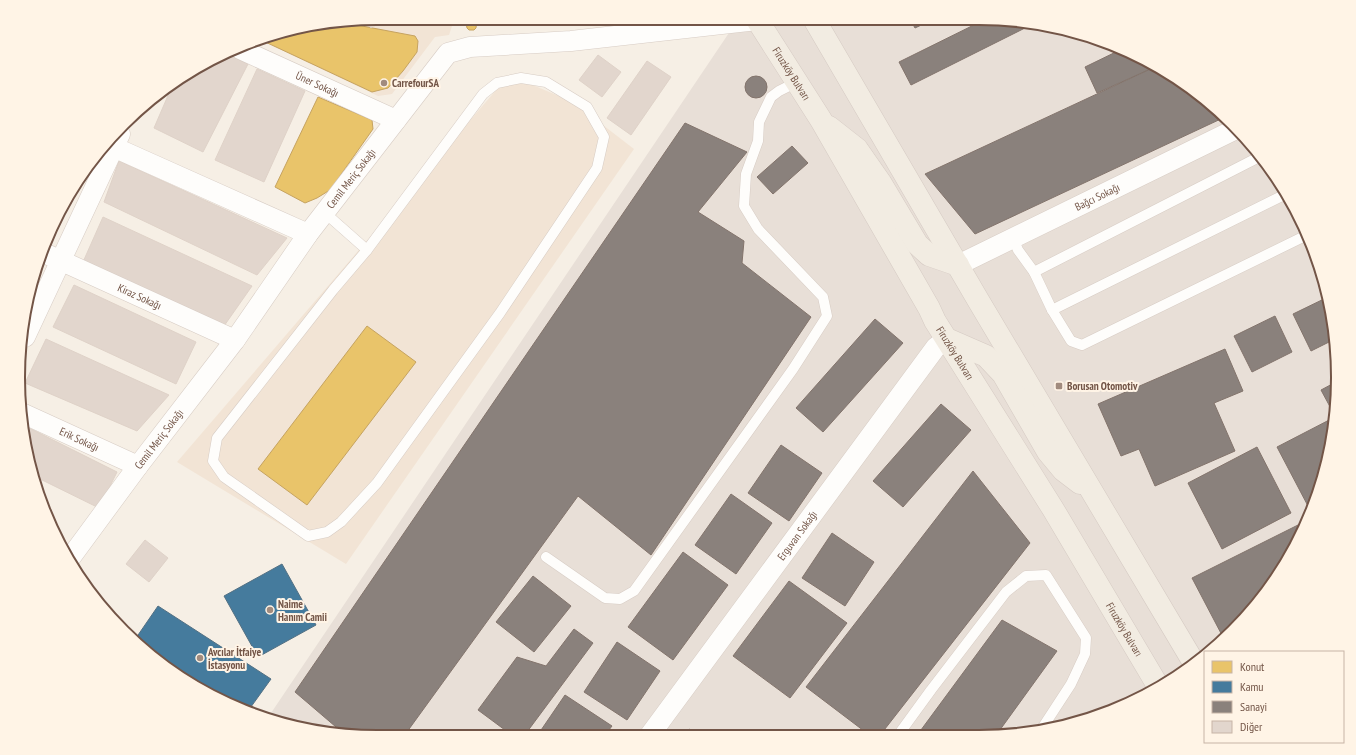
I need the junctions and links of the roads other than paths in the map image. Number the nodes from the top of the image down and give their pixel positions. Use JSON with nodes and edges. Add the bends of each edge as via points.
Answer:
{"nodes":[{"id":1,"x":706,"y":25,"type":"edge"},
{"id":2,"x":761,"y":25,"type":"edge"},
{"id":3,"x":818,"y":25,"type":"edge"},
{"id":4,"x":245,"y":51,"type":"edge"},
{"id":5,"x":797,"y":82,"type":"junction"},
{"id":6,"x":396,"y":120,"type":"junction"},
{"id":7,"x":821,"y":120,"type":"junction"},
{"id":8,"x":1231,"y":131,"type":"edge"},
{"id":9,"x":114,"y":142,"type":"edge"},
{"id":10,"x":113,"y":144,"type":"edge"},
{"id":11,"x":1255,"y":159,"type":"edge"},
{"id":12,"x":1281,"y":196,"type":"edge"},
{"id":13,"x":324,"y":212,"type":"junction"},
{"id":14,"x":308,"y":234,"type":"junction"},
{"id":15,"x":1013,"y":238,"type":"junction"},
{"id":16,"x":1302,"y":238,"type":"edge"},
{"id":17,"x":367,"y":250,"type":"junction"},
{"id":18,"x":53,"y":257,"type":"edge"},
{"id":19,"x":958,"y":265,"type":"junction"},
{"id":20,"x":1034,"y":272,"type":"junction"},
{"id":21,"x":1052,"y":310,"type":"junction"},
{"id":22,"x":29,"y":324,"type":"edge"},
{"id":23,"x":947,"y":339,"type":"junction"},
{"id":24,"x":235,"y":340,"type":"junction"},
{"id":25,"x":27,"y":415,"type":"edge"},
{"id":26,"x":138,"y":466,"type":"junction"},
{"id":27,"x":1093,"y":494,"type":"junction"},
{"id":28,"x":73,"y":555,"type":"edge"},
{"id":29,"x":546,"y":557,"type":"dead end"},
{"id":30,"x":1191,"y":658,"type":"edge"},
{"id":31,"x":1156,"y":682,"type":"edge"},
{"id":32,"x":1045,"y":723,"type":"edge"},
{"id":33,"x":654,"y":730,"type":"edge"},
{"id":34,"x":902,"y":730,"type":"edge"}],
"edges":[{"from":1,"to":6,"type":"street","name":"Cemil Meriç Sokağı","via":[[571,41],[470,48],[448,53]]},
{"from":2,"to":5,"type":"main road","name":"Firuzköy Bulvarı"},
{"from":3,"to":19,"type":"main road"},
{"from":4,"to":6,"type":"street","name":"Üner Sokağı"},
{"from":5,"to":7,"type":"main road","name":"Firuzköy Bulvarı"},
{"from":5,"to":29,"type":"lane","via":[[771,96],[759,122],[758,141],[746,174],[744,206],[758,229],[823,297],[827,316],[793,369],[634,591],[620,599],[605,598]]},
{"from":6,"to":13,"type":"street","name":"Cemil Meriç Sokağı"},
{"from":7,"to":19,"type":"main road","via":[[858,149],[916,244],[929,255]]},
{"from":7,"to":23,"type":"main road","name":"Firuzköy Bulvarı"},
{"from":8,"to":15,"type":"street","name":"Bağcı Sokağı"},
{"from":9,"to":14,"type":"street"},
{"from":10,"to":18,"type":"street"},
{"from":11,"to":20,"type":"lane"},
{"from":12,"to":21,"type":"lane"},
{"from":13,"to":14,"type":"street","name":"Cemil Meriç Sokağı"},
{"from":13,"to":17,"type":"lane"},
{"from":14,"to":24,"type":"street","name":"Cemil Meriç Sokağı"},
{"from":15,"to":19,"type":"street","name":"Bağcı Sokağı"},
{"from":15,"to":20,"type":"lane","via":[[1018,250]]},
{"from":16,"to":21,"type":"lane","via":[[1082,345],[1071,341]]},
{"from":17,"to":17,"type":"lane","via":[[483,94],[497,83],[521,78],[546,82],[587,107],[604,137],[597,168],[500,313],[377,482],[342,522],[327,532],[308,536],[224,477],[213,461],[217,438]]},
{"from":18,"to":22,"type":"street"},
{"from":18,"to":24,"type":"street","name":"Kiraz Sokağı"},
{"from":19,"to":27,"type":"main road"},
{"from":20,"to":21,"type":"lane"},
{"from":23,"to":27,"type":"main road","via":[[986,356],[1002,374],[1048,452],[1063,470]]},
{"from":23,"to":31,"type":"main road","name":"Firuzköy Bulvarı","via":[[1053,509]]},
{"from":23,"to":33,"type":"street","name":"Erguvan Sokağı","via":[[936,347]]},
{"from":24,"to":26,"type":"street","name":"Cemil Meriç Sokağı"},
{"from":25,"to":26,"type":"street","name":"Erik Sokağı"},
{"from":26,"to":28,"type":"street","name":"Cemil Meriç Sokağı"},
{"from":27,"to":30,"type":"main road"},
{"from":32,"to":34,"type":"lane","via":[[1071,684],[1085,654],[1086,638],[1046,575],[1026,576],[1006,592]]}]}
